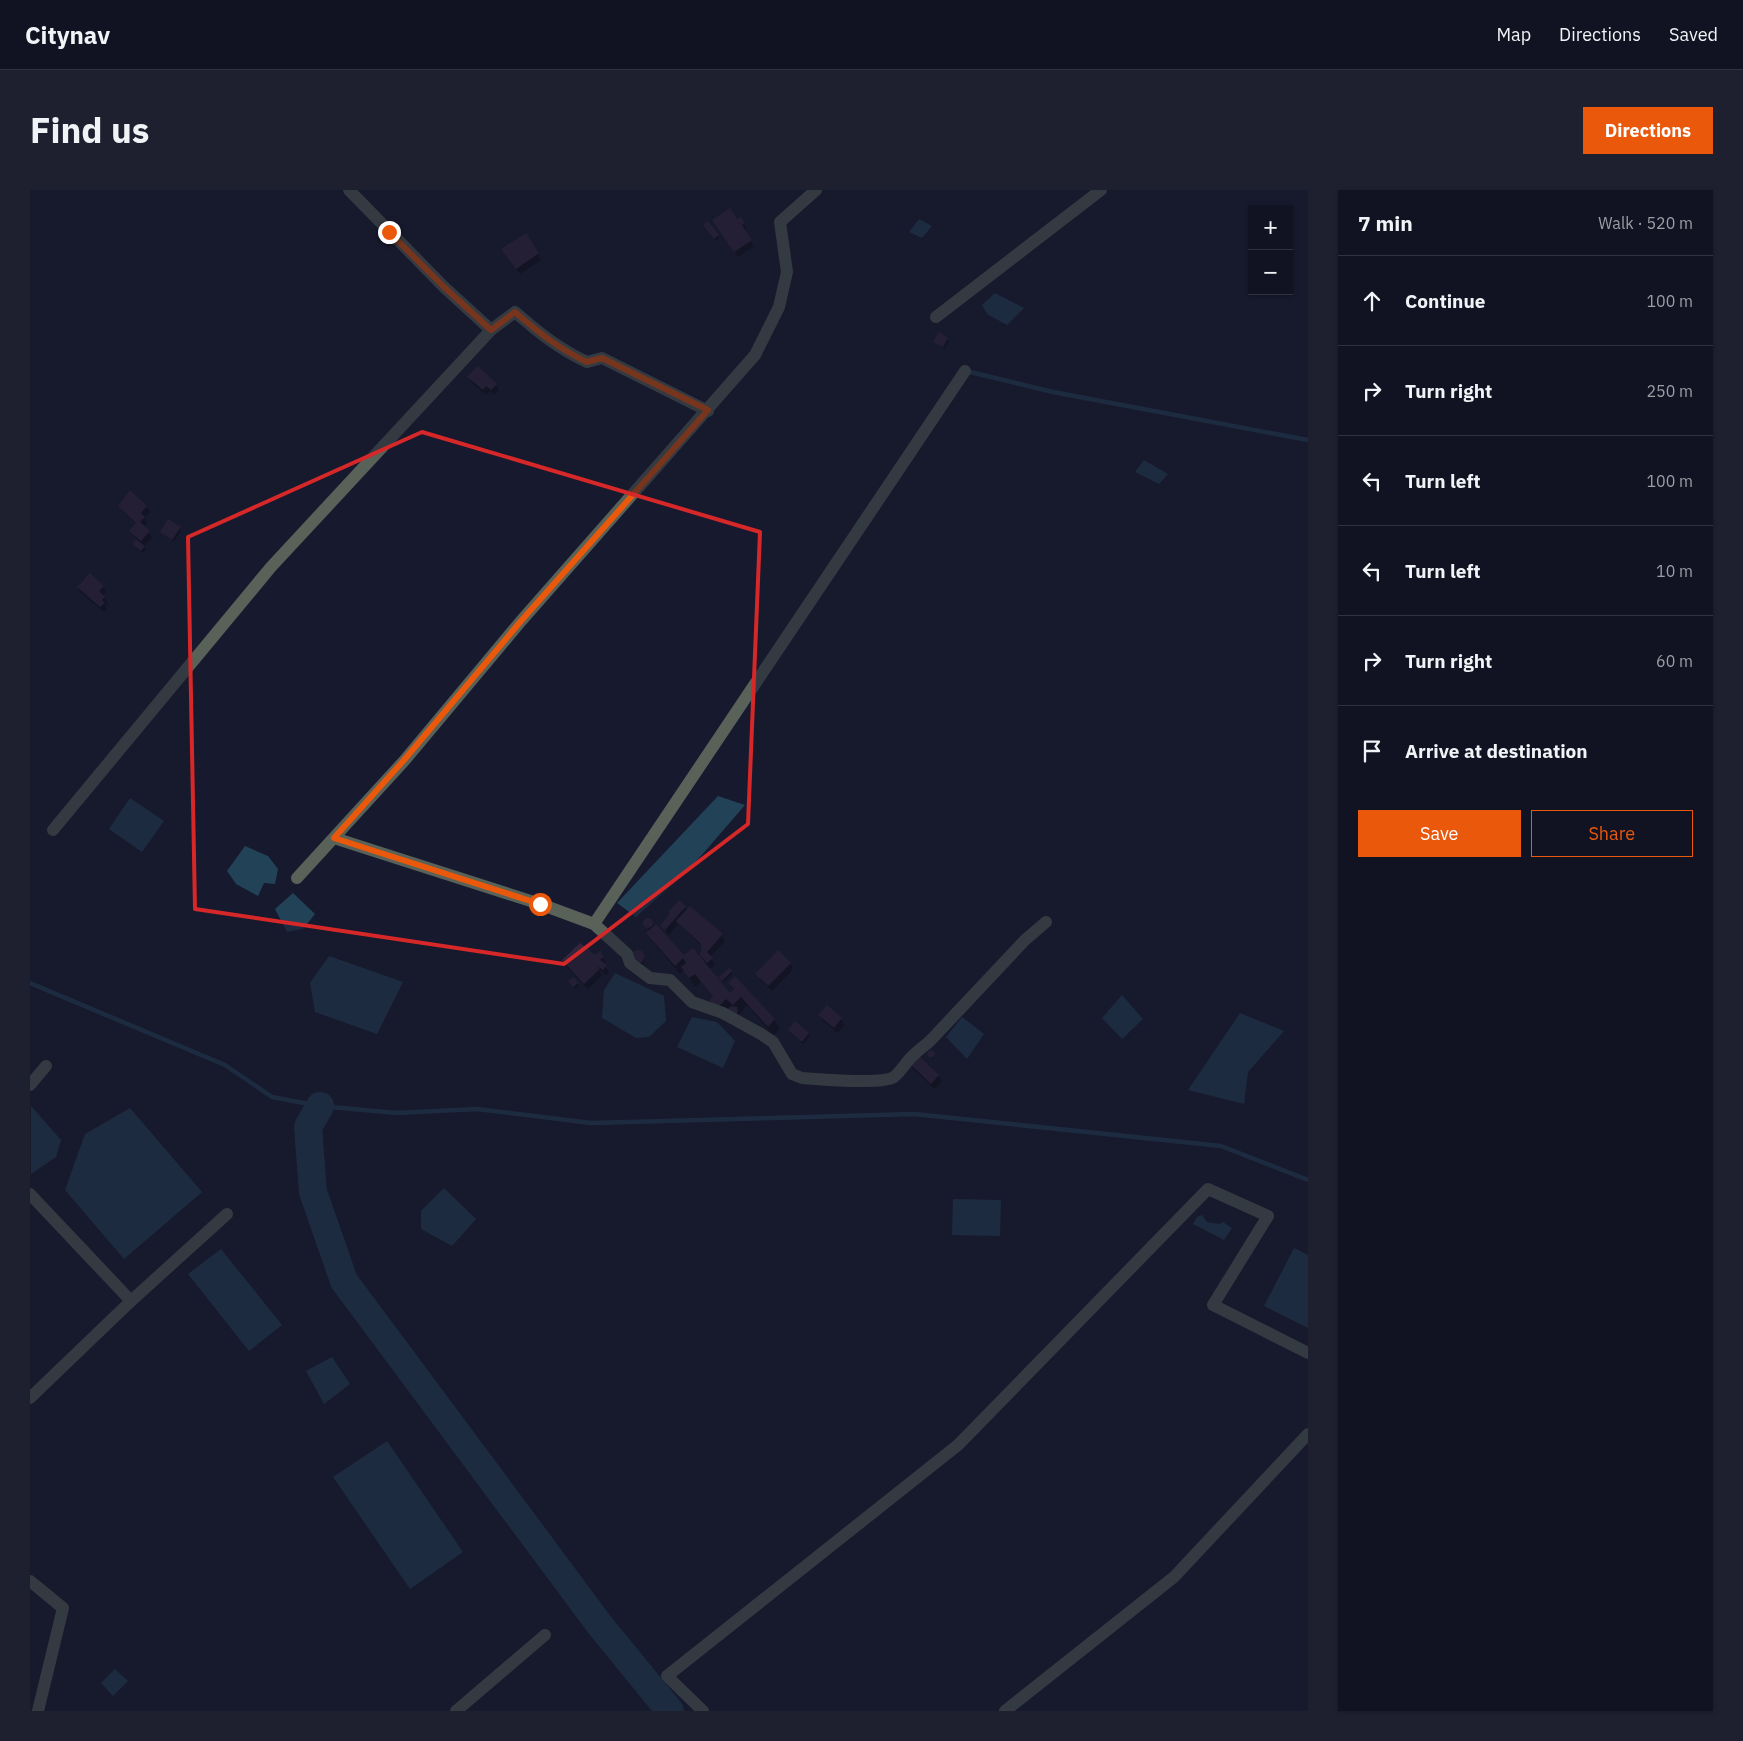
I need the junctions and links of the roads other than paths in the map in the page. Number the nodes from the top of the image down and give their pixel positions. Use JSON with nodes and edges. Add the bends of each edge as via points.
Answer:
{"nodes":[{"id":1,"x":349,"y":190,"type":"edge"},
{"id":2,"x":816,"y":190,"type":"edge"},
{"id":3,"x":1101,"y":190,"type":"edge"},
{"id":4,"x":936,"y":318,"type":"dead end"},
{"id":5,"x":491,"y":330,"type":"junction"},
{"id":6,"x":965,"y":371,"type":"dead end"},
{"id":7,"x":708,"y":410,"type":"junction"},
{"id":8,"x":53,"y":830,"type":"dead end"},
{"id":9,"x":334,"y":838,"type":"junction"},
{"id":10,"x":297,"y":878,"type":"dead end"},
{"id":11,"x":1046,"y":922,"type":"dead end"},
{"id":12,"x":594,"y":924,"type":"junction"},
{"id":13,"x":46,"y":1066,"type":"dead end"},
{"id":14,"x":30,"y":1085,"type":"edge"},
{"id":15,"x":30,"y":1194,"type":"edge"},
{"id":16,"x":227,"y":1214,"type":"dead end"},
{"id":17,"x":131,"y":1301,"type":"junction"},
{"id":18,"x":1308,"y":1353,"type":"edge"},
{"id":19,"x":30,"y":1398,"type":"edge"},
{"id":20,"x":1308,"y":1434,"type":"edge"},
{"id":21,"x":30,"y":1581,"type":"edge"},
{"id":22,"x":544,"y":1635,"type":"dead end"},
{"id":23,"x":38,"y":1711,"type":"edge"},
{"id":24,"x":456,"y":1711,"type":"edge"},
{"id":25,"x":703,"y":1711,"type":"edge"},
{"id":26,"x":1004,"y":1711,"type":"edge"}],
"edges":[{"from":1,"to":5,"type":"street"},
{"from":2,"to":7,"type":"street","via":[[780,222],[787,272],[779,307],[755,355]]},
{"from":3,"to":4,"type":"street"},
{"from":5,"to":7,"type":"street","via":[[515,312],[568,353],[587,362],[602,358]]},
{"from":5,"to":8,"type":"street","via":[[271,567]]},
{"from":6,"to":12,"type":"street"},
{"from":7,"to":9,"type":"street"},
{"from":9,"to":10,"type":"street"},
{"from":9,"to":12,"type":"street"},
{"from":11,"to":12,"type":"street","via":[[901,1071],[892,1078],[878,1080],[802,1078],[792,1074],[772,1042],[723,1013],[692,1002],[670,980],[650,978],[630,963],[627,954]]},
{"from":13,"to":14,"type":"street"},
{"from":15,"to":17,"type":"street"},
{"from":16,"to":17,"type":"street"},
{"from":17,"to":19,"type":"street"},
{"from":18,"to":25,"type":"street","via":[[1213,1305],[1268,1216],[1208,1189],[958,1445],[667,1676]]},
{"from":20,"to":26,"type":"street","via":[[1174,1577]]},
{"from":21,"to":23,"type":"street","via":[[63,1608]]},
{"from":22,"to":24,"type":"street"}]}
